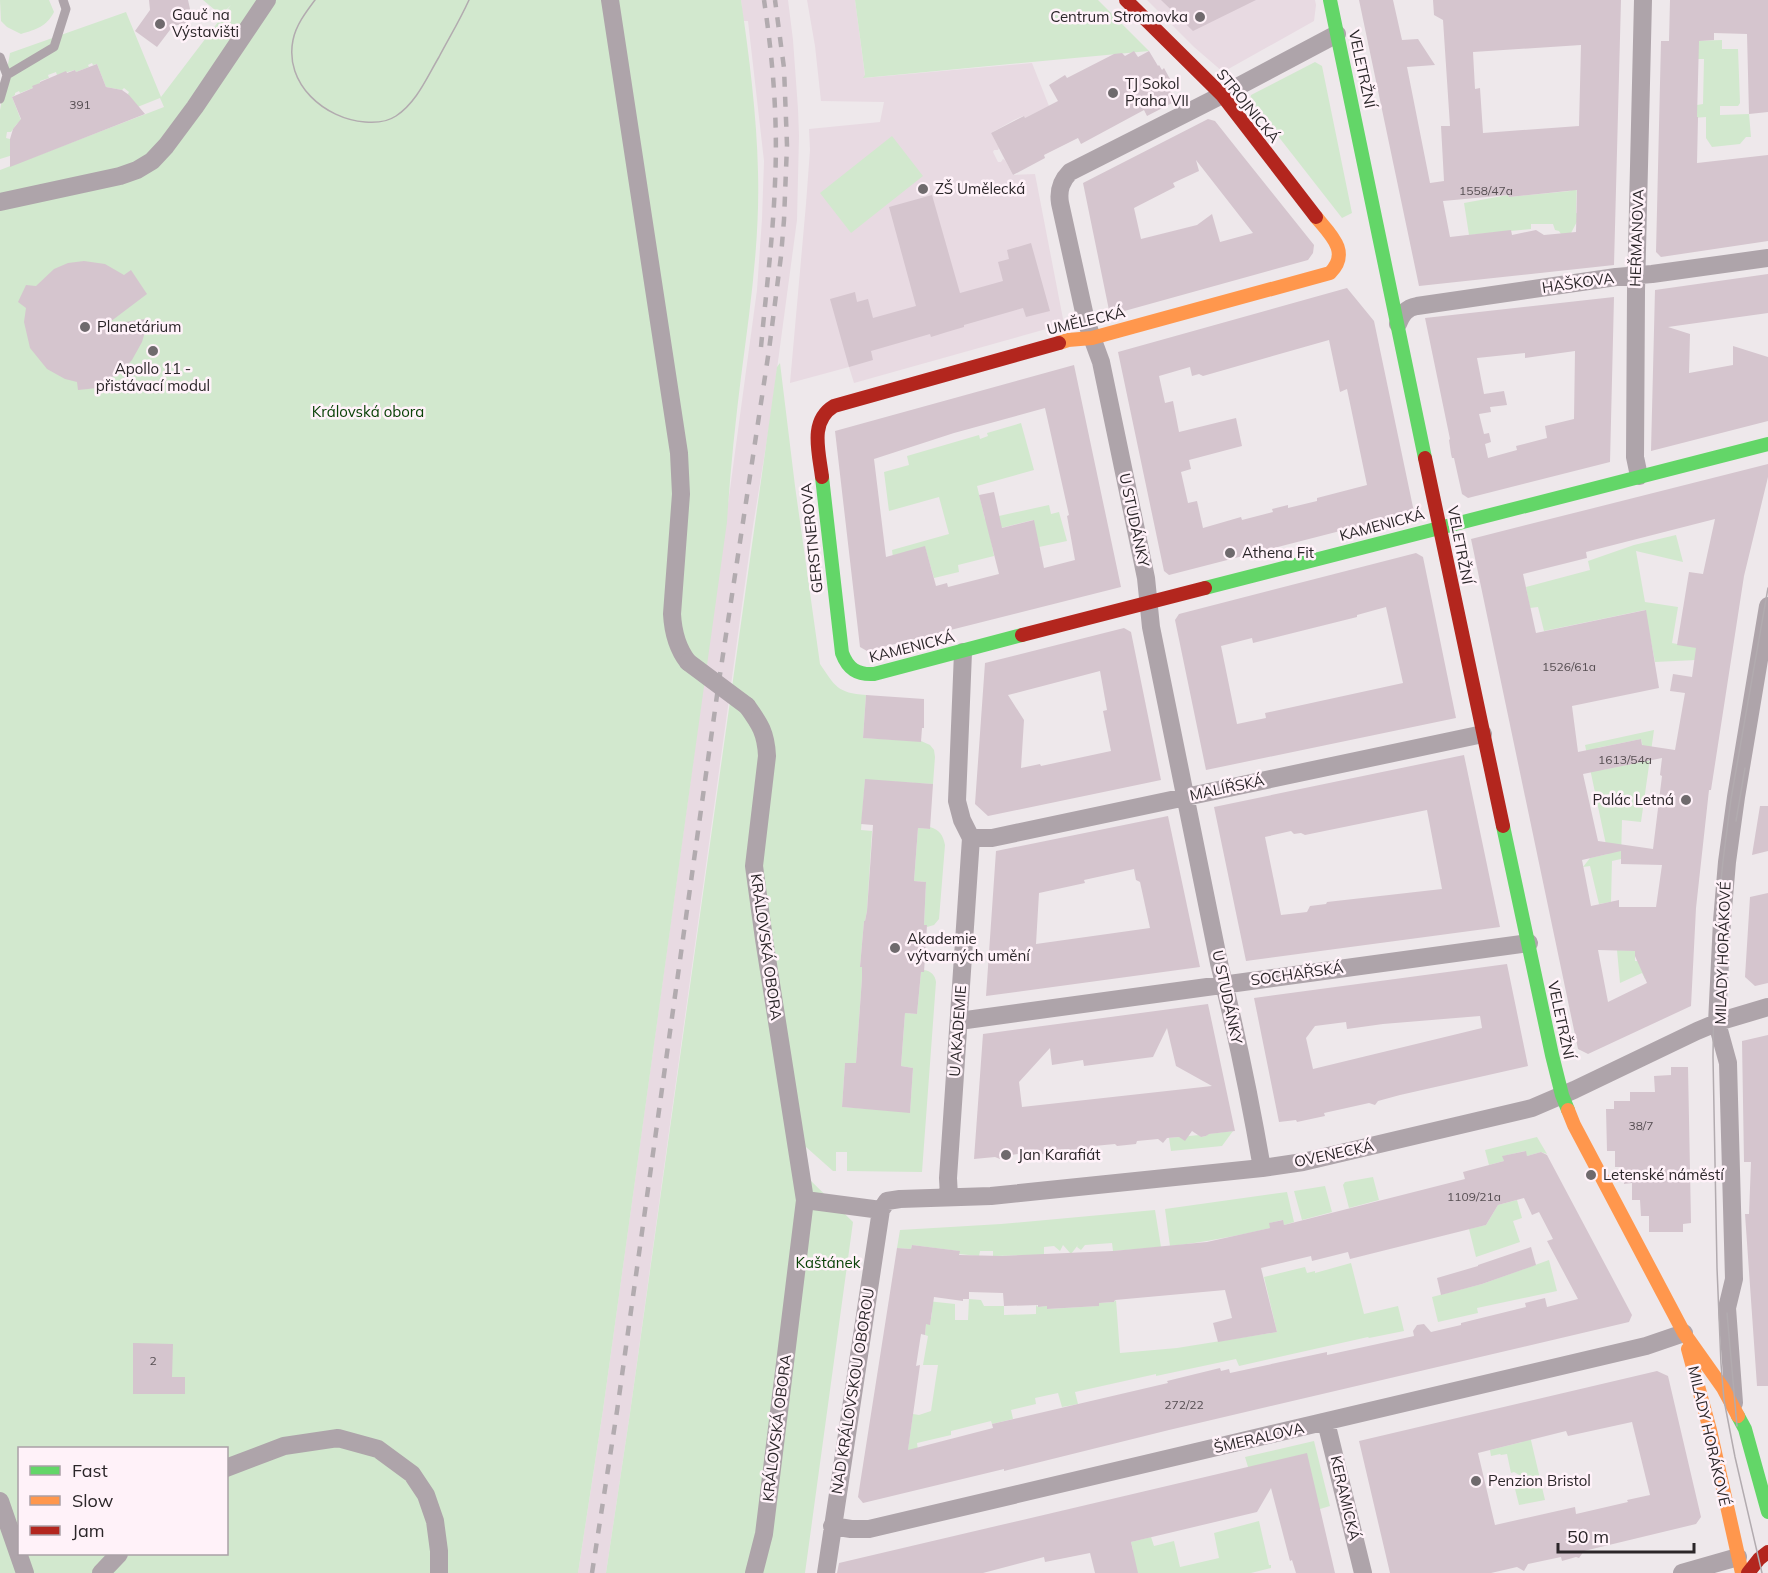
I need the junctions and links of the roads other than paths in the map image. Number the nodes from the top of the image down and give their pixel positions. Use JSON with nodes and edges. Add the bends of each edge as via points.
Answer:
{"nodes":[{"id":1,"x":63,"y":0,"type":"edge"},
{"id":2,"x":267,"y":0,"type":"edge"},
{"id":3,"x":610,"y":0,"type":"edge"},
{"id":4,"x":1126,"y":0,"type":"edge"},
{"id":5,"x":1330,"y":0,"type":"edge"},
{"id":6,"x":1643,"y":0,"type":"edge"},
{"id":7,"x":1337,"y":34,"type":"junction"},
{"id":8,"x":0,"y":57,"type":"edge"},
{"id":9,"x":7,"y":75,"type":"junction"},
{"id":10,"x":1222,"y":95,"type":"junction"},
{"id":11,"x":0,"y":99,"type":"edge"},
{"id":12,"x":0,"y":202,"type":"edge"},
{"id":13,"x":1335,"y":241,"type":"joint"},
{"id":14,"x":1768,"y":258,"type":"edge"},
{"id":15,"x":1636,"y":274,"type":"junction"},
{"id":16,"x":1398,"y":324,"type":"junction"},
{"id":17,"x":1092,"y":338,"type":"junction"},
{"id":18,"x":819,"y":419,"type":"joint"},
{"id":19,"x":1768,"y":444,"type":"edge"},
{"id":20,"x":1639,"y":476,"type":"junction"},
{"id":21,"x":1439,"y":526,"type":"junction"},
{"id":22,"x":1148,"y":603,"type":"junction"},
{"id":23,"x":1768,"y":606,"type":"edge"},
{"id":24,"x":963,"y":652,"type":"junction"},
{"id":25,"x":842,"y":653,"type":"joint"},
{"id":26,"x":1483,"y":734,"type":"junction"},
{"id":27,"x":1186,"y":797,"type":"junction"},
{"id":28,"x":972,"y":838,"type":"junction"},
{"id":29,"x":1528,"y":943,"type":"junction"},
{"id":30,"x":1224,"y":984,"type":"junction"},
{"id":31,"x":1768,"y":1007,"type":"edge"},
{"id":32,"x":959,"y":1021,"type":"junction"},
{"id":33,"x":1718,"y":1023,"type":"junction"},
{"id":34,"x":1562,"y":1095,"type":"junction"},
{"id":35,"x":1262,"y":1168,"type":"junction"},
{"id":36,"x":949,"y":1197,"type":"junction"},
{"id":37,"x":805,"y":1200,"type":"junction"},
{"id":38,"x":881,"y":1210,"type":"junction"},
{"id":39,"x":1684,"y":1333,"type":"junction"},
{"id":40,"x":1735,"y":1408,"type":"junction"},
{"id":41,"x":1326,"y":1422,"type":"junction"},
{"id":42,"x":228,"y":1467,"type":"edge"},
{"id":43,"x":0,"y":1502,"type":"edge"},
{"id":44,"x":1768,"y":1512,"type":"edge"},
{"id":45,"x":832,"y":1526,"type":"junction"},
{"id":46,"x":1768,"y":1547,"type":"edge"},
{"id":47,"x":1768,"y":1552,"type":"edge"},
{"id":48,"x":18,"y":1553,"type":"edge"},
{"id":49,"x":19,"y":1555,"type":"edge"},
{"id":50,"x":117,"y":1555,"type":"edge"},
{"id":51,"x":1740,"y":1565,"type":"edge"},
{"id":52,"x":25,"y":1573,"type":"edge"},
{"id":53,"x":101,"y":1573,"type":"edge"},
{"id":54,"x":439,"y":1573,"type":"edge"},
{"id":55,"x":754,"y":1573,"type":"edge"},
{"id":56,"x":826,"y":1573,"type":"edge"},
{"id":57,"x":1362,"y":1573,"type":"edge"},
{"id":58,"x":1682,"y":1573,"type":"edge"},
{"id":59,"x":1748,"y":1573,"type":"edge"}],
"edges":[{"from":1,"to":9,"type":"lane","via":[[66,9],[54,47]]},
{"from":2,"to":12,"type":"street","via":[[195,106],[152,161],[120,176]]},
{"from":3,"to":37,"type":"street","name":"KRÁLOVSKÁ OBORA","bridge":true,"via":[[679,453],[681,494],[673,629],[680,652],[688,662],[747,706],[766,739],[754,866]]},
{"from":4,"to":10,"type":"street","name":"STROJNICKÁ"},
{"from":5,"to":7,"type":"street","name":"VELETRŽNÍ"},
{"from":6,"to":15,"type":"street","name":"HEŘMANOVA"},
{"from":7,"to":10,"type":"street","name":"U STUDÁNKY"},
{"from":7,"to":16,"type":"street","name":"VELETRŽNÍ"},
{"from":8,"to":9,"type":"lane"},
{"from":9,"to":11,"type":"lane"},
{"from":10,"to":13,"type":"street","name":"STROJNICKÁ"},
{"from":10,"to":17,"type":"street","name":"U STUDÁNKY","via":[[1070,172],[1061,185],[1060,203]]},
{"from":13,"to":17,"type":"street","name":"UMĚLECKÁ","via":[[1340,257],[1330,273]]},
{"from":14,"to":15,"type":"street","name":"HAŠKOVA"},
{"from":15,"to":16,"type":"street","name":"HAŠKOVA","via":[[1410,307]]},
{"from":15,"to":20,"type":"street","name":"HEŘMANOVA","via":[[1635,457]]},
{"from":16,"to":21,"type":"street","name":"VELETRŽNÍ"},
{"from":17,"to":18,"type":"street","name":"UMĚLECKÁ","via":[[1068,340],[834,406]]},
{"from":17,"to":22,"type":"street","name":"U STUDÁNKY","via":[[1101,362]]},
{"from":18,"to":25,"type":"street","name":"GERSTNEROVA","via":[[817,437]]},
{"from":19,"to":20,"type":"street","name":"KAMENICKÁ"},
{"from":20,"to":21,"type":"street","name":"KAMENICKÁ"},
{"from":21,"to":22,"type":"street","name":"KAMENICKÁ"},
{"from":21,"to":26,"type":"street","name":"VELETRŽNÍ"},
{"from":22,"to":24,"type":"street","name":"KAMENICKÁ"},
{"from":22,"to":27,"type":"street","name":"U STUDÁNKY"},
{"from":23,"to":33,"type":"street","name":"MILADY HORÁKOVÉ","via":[[1727,862]]},
{"from":24,"to":25,"type":"street","name":"KAMENICKÁ","via":[[865,675],[848,667]]},
{"from":24,"to":28,"type":"street","name":"U AKADEMIE","via":[[957,801]]},
{"from":26,"to":27,"type":"street","name":"MALÍŘSKÁ"},
{"from":26,"to":29,"type":"street","name":"VELETRŽNÍ"},
{"from":27,"to":28,"type":"street","name":"MALÍŘSKÁ","via":[[993,838]]},
{"from":27,"to":30,"type":"street","name":"U STUDÁNKY"},
{"from":28,"to":32,"type":"street","name":"U AKADEMIE"},
{"from":29,"to":30,"type":"street","name":"SOCHAŘSKÁ"},
{"from":29,"to":34,"type":"street","name":"VELETRŽNÍ"},
{"from":30,"to":32,"type":"street","name":"SOCHAŘSKÁ"},
{"from":30,"to":35,"type":"street","name":"U STUDÁNKY"},
{"from":31,"to":33,"type":"street","name":"OVENECKÁ"},
{"from":32,"to":36,"type":"street","name":"U AKADEMIE"},
{"from":33,"to":34,"type":"street","name":"OVENECKÁ"},
{"from":33,"to":40,"type":"street","name":"MILADY HORÁKOVÉ","via":[[1728,1063],[1734,1279],[1727,1308]]},
{"from":34,"to":35,"type":"street","name":"OVENECKÁ","via":[[1525,1110]]},
{"from":34,"to":39,"type":"street","via":[[1574,1125]]},
{"from":35,"to":36,"type":"street","name":"OVENECKÁ"},
{"from":36,"to":38,"type":"street","name":"OVENECKÁ","via":[[890,1200]]},
{"from":37,"to":38,"type":"street"},
{"from":37,"to":55,"type":"street","name":"KRÁLOVSKÁ OBORA","via":[[764,1534]]},
{"from":38,"to":45,"type":"street","name":"NAD KRÁLOVSKOU OBOROU"},
{"from":39,"to":40,"type":"street"},
{"from":39,"to":41,"type":"street","name":"ŠMERALOVA","via":[[1646,1346]]},
{"from":39,"to":51,"type":"street","name":"MILADY HORÁKOVÉ"},
{"from":40,"to":44,"type":"street","name":"MILADY HORÁKOVÉ","via":[[1745,1429]]},
{"from":41,"to":45,"type":"street","name":"ŠMERALOVA","via":[[869,1528]]},
{"from":41,"to":57,"type":"street","name":"KERAMICKÁ"},
{"from":42,"to":54,"type":"street","via":[[284,1446],[338,1438],[378,1449],[412,1474],[426,1495],[435,1521]]},
{"from":43,"to":48,"type":"street"},
{"from":45,"to":56,"type":"street","name":"NAD KRÁLOVSKOU OBOROU"},
{"from":46,"to":51,"type":"lane"},
{"from":47,"to":59,"type":"street"},
{"from":49,"to":52,"type":"street"},
{"from":50,"to":53,"type":"street"},
{"from":51,"to":58,"type":"street"}]}
